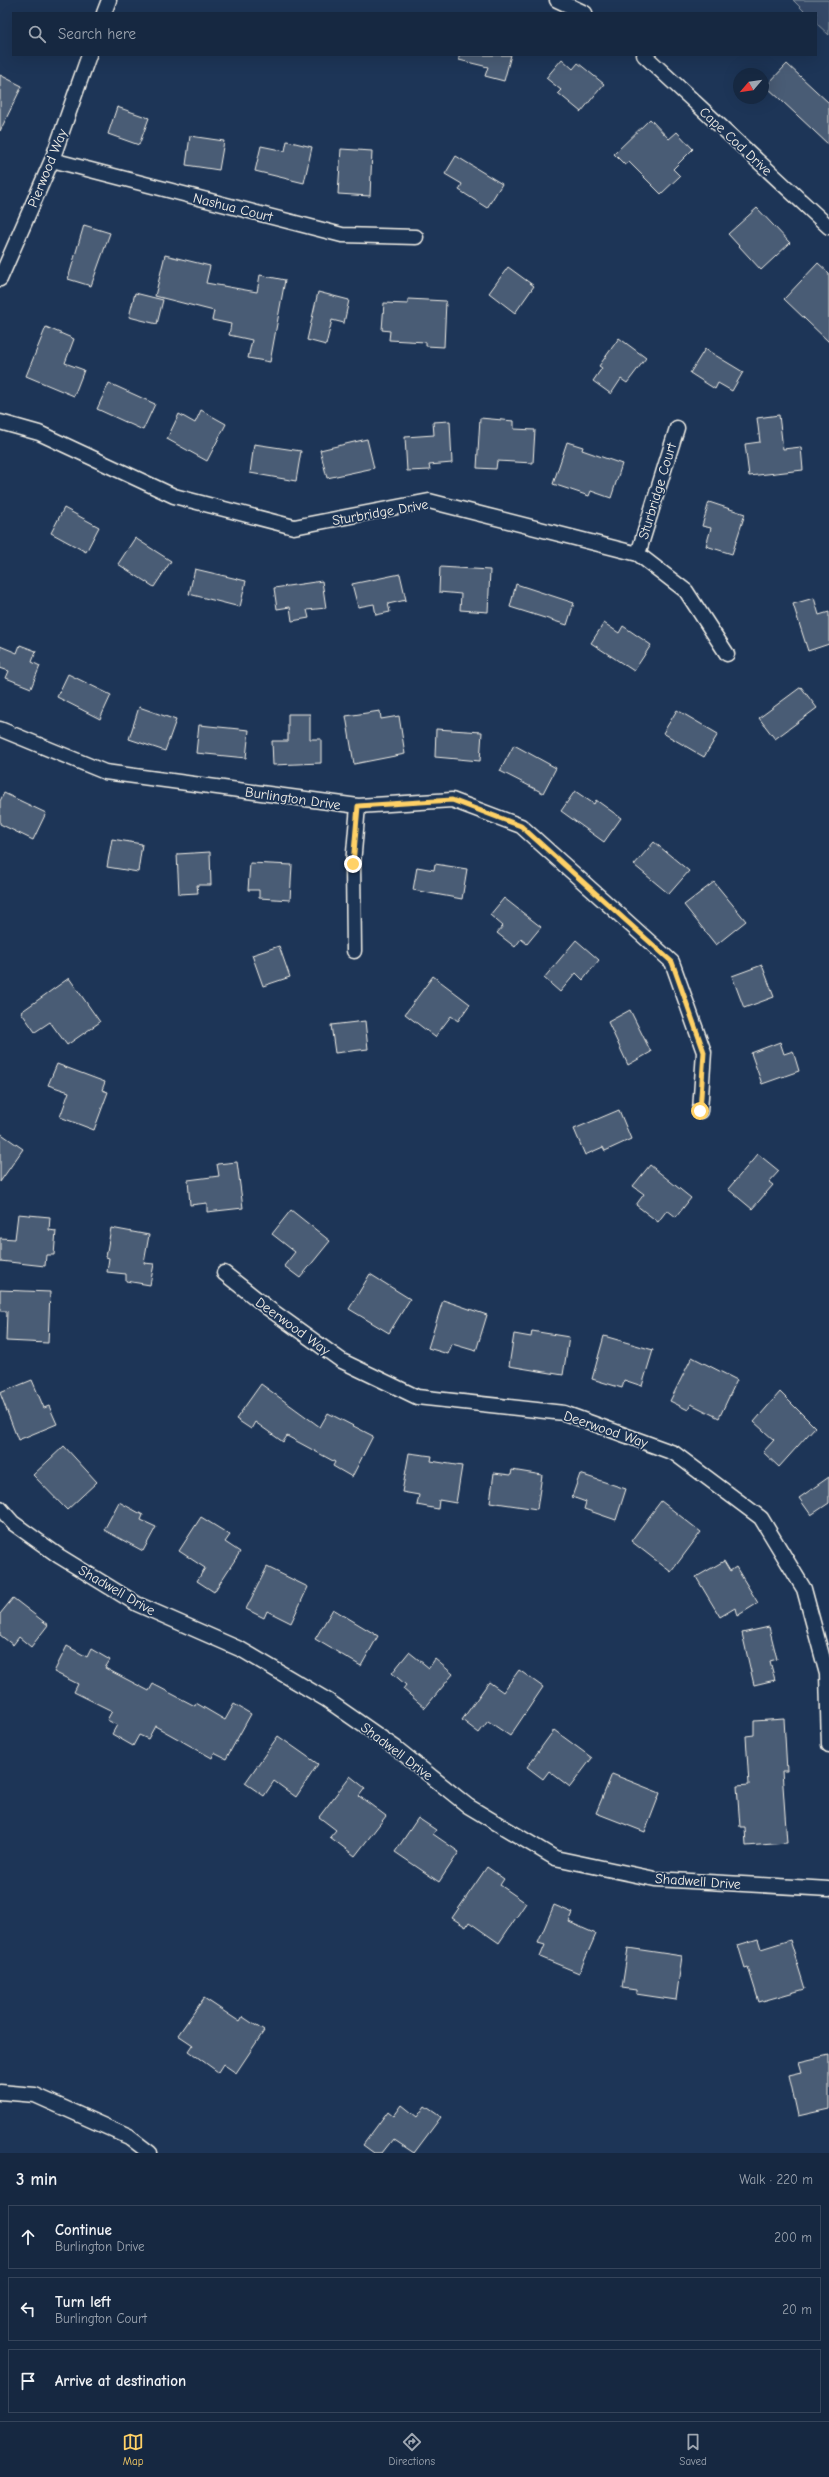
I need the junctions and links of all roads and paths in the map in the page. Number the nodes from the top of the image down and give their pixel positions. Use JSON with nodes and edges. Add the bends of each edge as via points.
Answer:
{"nodes":[{"id":1,"x":109,"y":0,"type":"edge"},
{"id":2,"x":557,"y":0,"type":"edge"},
{"id":3,"x":104,"y":12,"type":"edge"},
{"id":4,"x":583,"y":12,"type":"edge"},
{"id":5,"x":89,"y":56,"type":"edge"},
{"id":6,"x":645,"y":56,"type":"edge"},
{"id":7,"x":52,"y":160,"type":"junction"},
{"id":8,"x":829,"y":227,"type":"edge"},
{"id":9,"x":416,"y":237,"type":"dead end"},
{"id":10,"x":0,"y":279,"type":"edge"},
{"id":11,"x":0,"y":422,"type":"edge"},
{"id":12,"x":677,"y":428,"type":"dead end"},
{"id":13,"x":638,"y":554,"type":"junction"},
{"id":14,"x":727,"y":654,"type":"dead end"},
{"id":15,"x":0,"y":729,"type":"edge"},
{"id":16,"x":358,"y":806,"type":"junction"},
{"id":17,"x":354,"y":951,"type":"dead end"},
{"id":18,"x":700,"y":1111,"type":"dead end"},
{"id":19,"x":224,"y":1273,"type":"dead end"},
{"id":20,"x":0,"y":1508,"type":"edge"},
{"id":21,"x":829,"y":1745,"type":"edge"},
{"id":22,"x":829,"y":1889,"type":"edge"},
{"id":23,"x":0,"y":2092,"type":"edge"},
{"id":24,"x":150,"y":2153,"type":"edge"}],
"edges":[{"from":1,"to":3,"type":"street"},
{"from":2,"to":4,"type":"street"},
{"from":5,"to":7,"type":"street","name":"Pierwood Way"},
{"from":6,"to":8,"type":"street","name":"Cape Cod Drive"},
{"from":7,"to":9,"type":"street","name":"Nashua Court","via":[[342,235]]},
{"from":7,"to":10,"type":"street","name":"Pierwood Way"},
{"from":11,"to":13,"type":"street","name":"Sturbridge Drive","via":[[39,433],[174,496],[294,527],[429,501]]},
{"from":12,"to":13,"type":"street","name":"Sturbridge Court"},
{"from":13,"to":14,"type":"street","name":"Sturbridge Drive","via":[[686,591]]},
{"from":15,"to":16,"type":"street","name":"Burlington Drive","via":[[105,772]]},
{"from":16,"to":17,"type":"street","via":[[353,864]]},
{"from":16,"to":18,"type":"street","name":"Burlington Drive","via":[[452,800],[521,826],[672,962],[704,1052]]},
{"from":19,"to":21,"type":"street","name":"Deerwood Way","via":[[342,1361],[418,1397],[564,1413],[674,1453],[761,1518],[804,1589],[827,1674]]},
{"from":20,"to":22,"type":"street","name":"Shadwell Drive","via":[[13,1523],[59,1556],[137,1604],[242,1650],[327,1700],[396,1748],[468,1806],[555,1858],[655,1879]]},
{"from":23,"to":24,"type":"street","via":[[35,2095],[129,2137]]}]}
